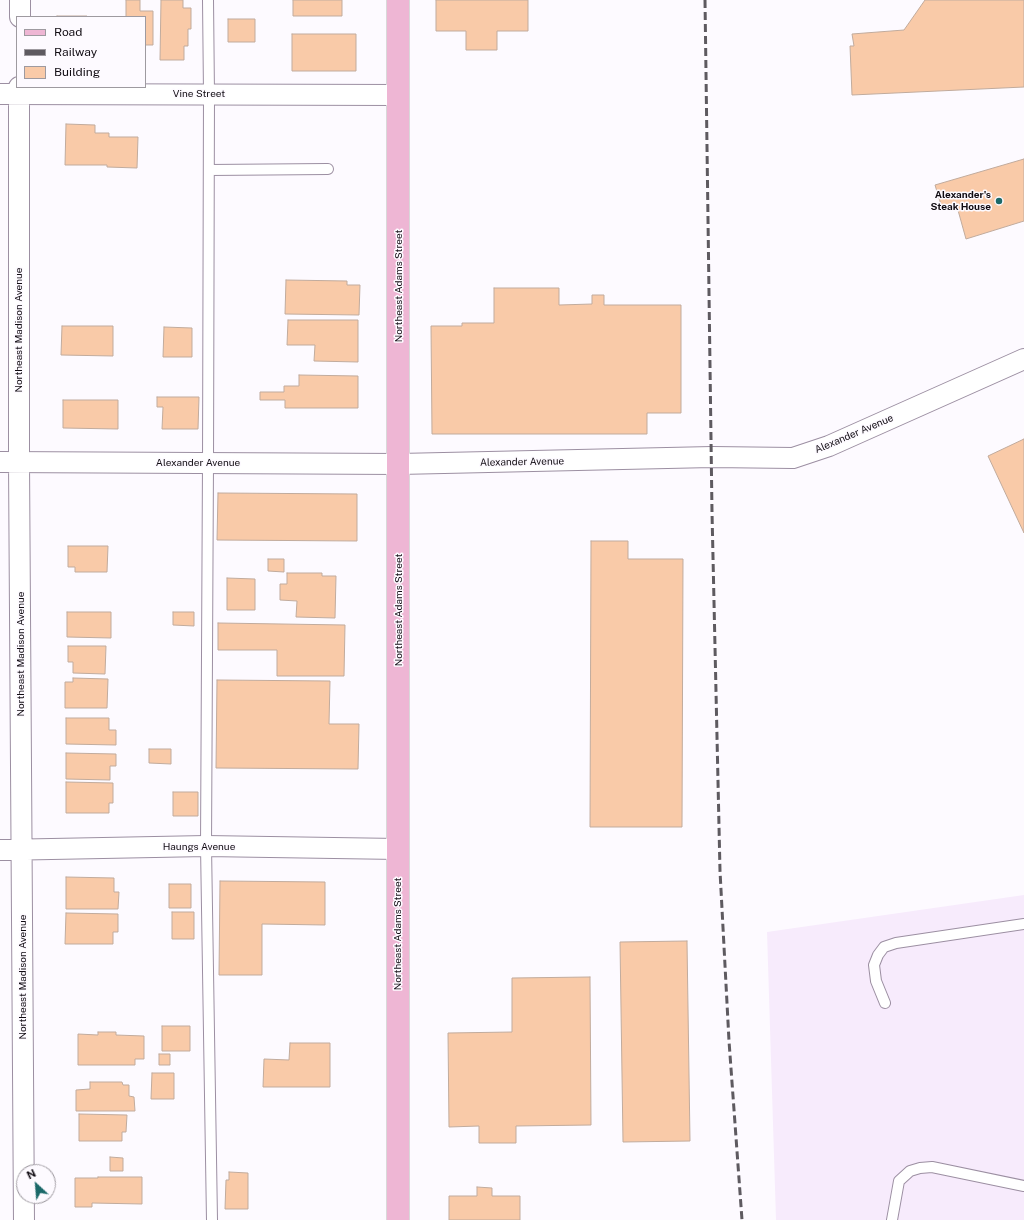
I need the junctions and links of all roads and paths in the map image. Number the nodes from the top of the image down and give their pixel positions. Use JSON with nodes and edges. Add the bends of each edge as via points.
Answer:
{"nodes":[{"id":1,"x":20,"y":0,"type":"edge"},
{"id":2,"x":208,"y":0,"type":"edge"},
{"id":3,"x":398,"y":0,"type":"edge"},
{"id":4,"x":20,"y":16,"type":"edge"},
{"id":5,"x":13,"y":92,"type":"edge"},
{"id":6,"x":209,"y":94,"type":"junction"},
{"id":7,"x":398,"y":95,"type":"junction"},
{"id":8,"x":328,"y":169,"type":"dead end"},
{"id":9,"x":209,"y":170,"type":"junction"},
{"id":10,"x":1024,"y":359,"type":"edge"},
{"id":11,"x":10,"y":462,"type":"edge"},
{"id":12,"x":208,"y":463,"type":"junction"},
{"id":13,"x":399,"y":464,"type":"junction"},
{"id":14,"x":206,"y":846,"type":"junction"},
{"id":15,"x":398,"y":849,"type":"junction"},
{"id":16,"x":0,"y":850,"type":"edge"},
{"id":17,"x":22,"y":850,"type":"junction"},
{"id":18,"x":1024,"y":924,"type":"edge"},
{"id":19,"x":885,"y":1003,"type":"dead end"},
{"id":20,"x":1024,"y":1186,"type":"edge"},
{"id":21,"x":24,"y":1220,"type":"edge"},
{"id":22,"x":212,"y":1220,"type":"edge"},
{"id":23,"x":398,"y":1220,"type":"edge"},
{"id":24,"x":892,"y":1220,"type":"edge"}],
"edges":[{"from":1,"to":4,"type":"street"},
{"from":2,"to":6,"type":"lane"},
{"from":3,"to":7,"type":"main road","name":"Northeast Adams Street"},
{"from":5,"to":6,"type":"street","name":"Vine Street"},
{"from":5,"to":11,"type":"street","name":"Northeast Madison Avenue"},
{"from":6,"to":7,"type":"street","name":"Vine Street"},
{"from":6,"to":9,"type":"lane"},
{"from":7,"to":13,"type":"main road","name":"Northeast Adams Street"},
{"from":8,"to":9,"type":"lane"},
{"from":9,"to":12,"type":"lane"},
{"from":10,"to":13,"type":"street","name":"Alexander Avenue","via":[[829,446],[793,458],[712,457]]},
{"from":11,"to":12,"type":"street","name":"Alexander Avenue"},
{"from":11,"to":17,"type":"street","name":"Northeast Madison Avenue"},
{"from":12,"to":13,"type":"street","name":"Alexander Avenue"},
{"from":12,"to":14,"type":"lane"},
{"from":13,"to":15,"type":"main road","name":"Northeast Adams Street"},
{"from":14,"to":15,"type":"street","name":"Haungs Avenue"},
{"from":14,"to":17,"type":"street","name":"Haungs Avenue"},
{"from":14,"to":22,"type":"lane"},
{"from":15,"to":23,"type":"main road","name":"Northeast Adams Street"},
{"from":16,"to":17,"type":"street","name":"Haungs Avenue"},
{"from":17,"to":21,"type":"street","name":"Northeast Madison Avenue"},
{"from":18,"to":19,"type":"lane","via":[[896,943],[884,947],[874,965],[876,981]]},
{"from":20,"to":24,"type":"lane","via":[[932,1167],[920,1168],[910,1171],[899,1181]]}]}
